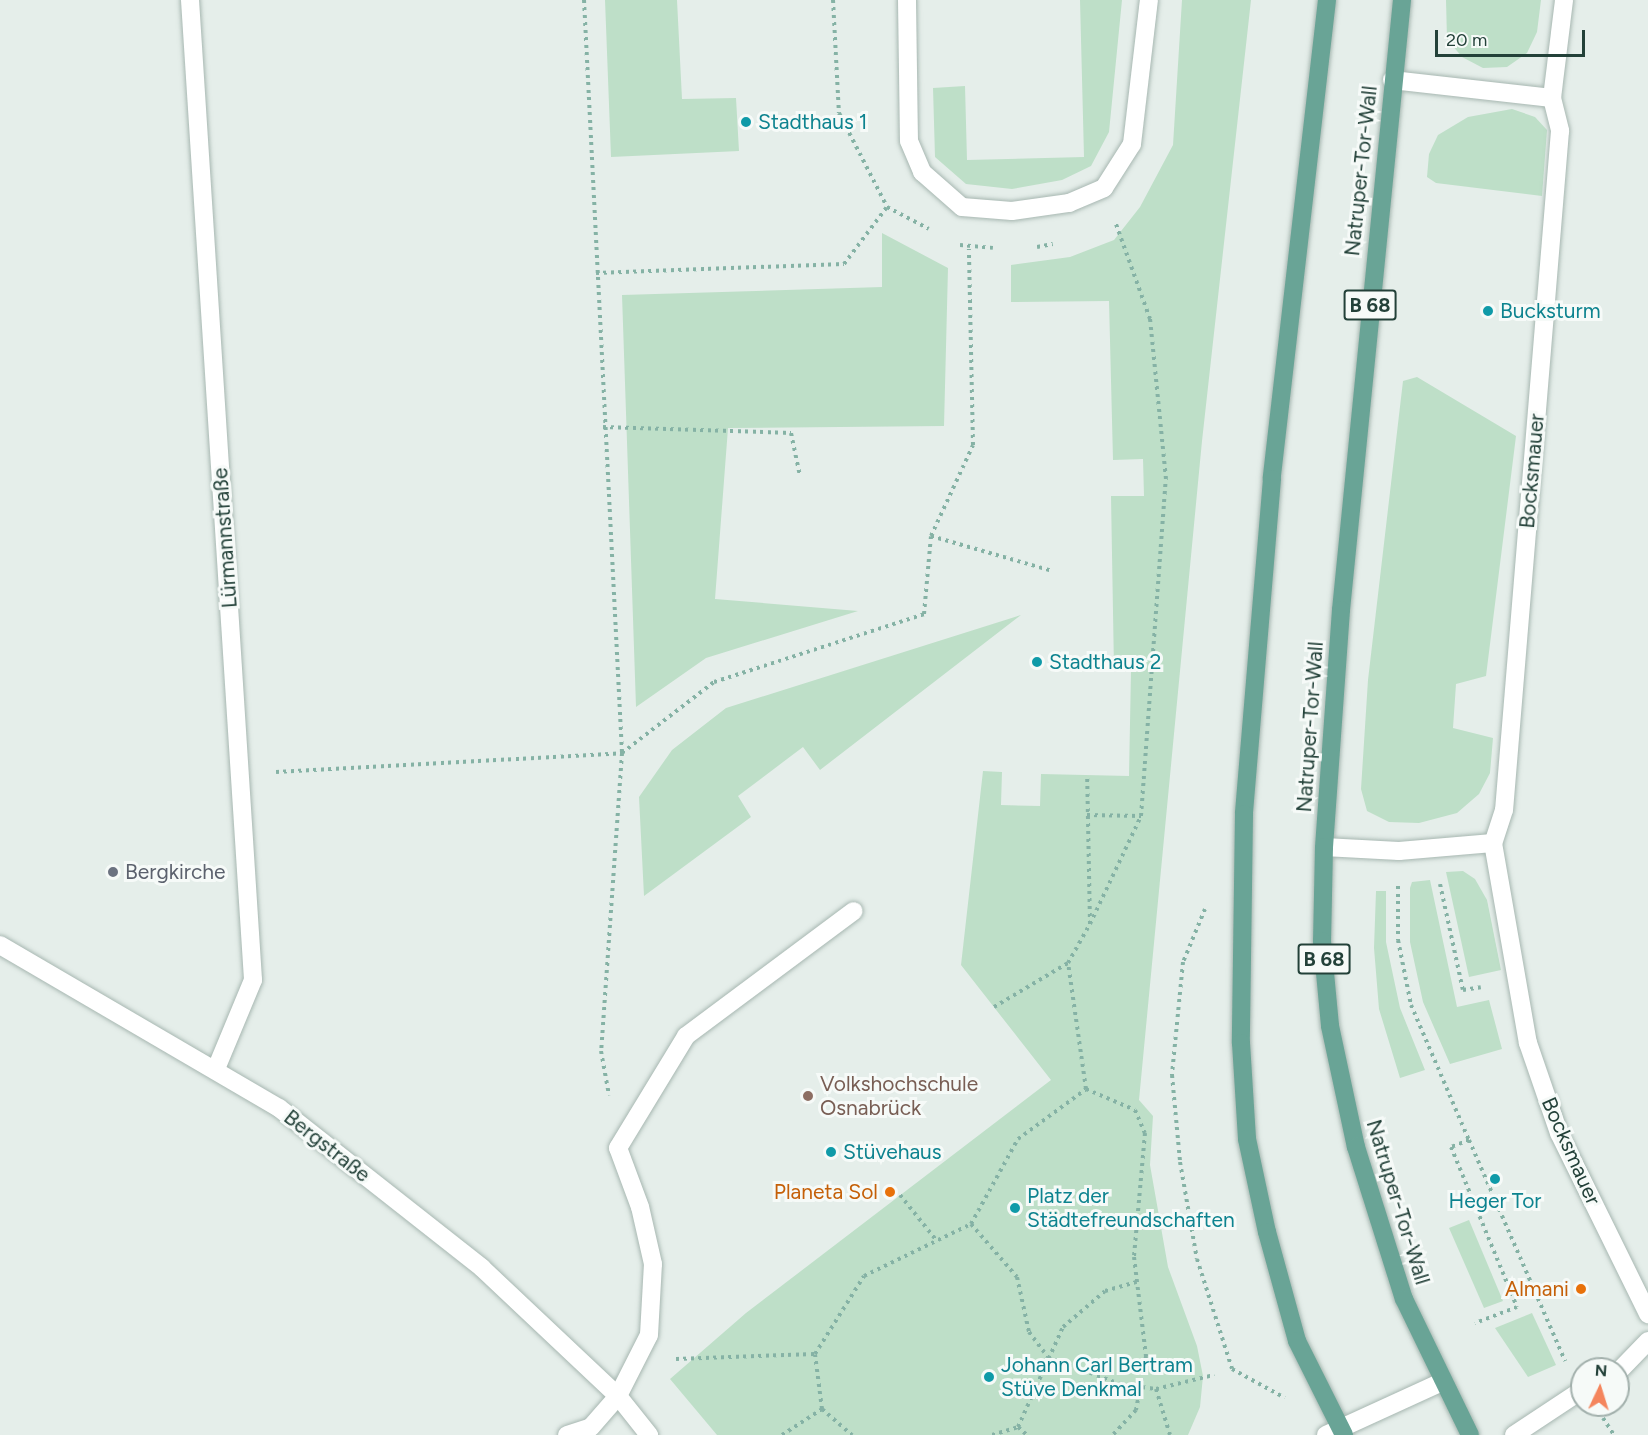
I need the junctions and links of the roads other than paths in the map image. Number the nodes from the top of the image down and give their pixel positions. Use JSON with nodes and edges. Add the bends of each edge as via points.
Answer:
{"nodes":[{"id":1,"x":190,"y":0,"type":"edge"},
{"id":2,"x":907,"y":0,"type":"edge"},
{"id":3,"x":1149,"y":0,"type":"edge"},
{"id":4,"x":1327,"y":0,"type":"edge"},
{"id":5,"x":1402,"y":0,"type":"edge"},
{"id":6,"x":1564,"y":0,"type":"edge"},
{"id":7,"x":1392,"y":80,"type":"junction"},
{"id":8,"x":1552,"y":98,"type":"junction"},
{"id":9,"x":1493,"y":843,"type":"junction"},
{"id":10,"x":1324,"y":847,"type":"junction"},
{"id":11,"x":854,"y":911,"type":"dead end"},
{"id":12,"x":0,"y":945,"type":"edge"},
{"id":13,"x":216,"y":1069,"type":"junction"},
{"id":14,"x":1648,"y":1314,"type":"edge"},
{"id":15,"x":1645,"y":1349,"type":"edge"},
{"id":16,"x":1630,"y":1362,"type":"edge"},
{"id":17,"x":1442,"y":1382,"type":"junction"},
{"id":18,"x":618,"y":1396,"type":"junction"},
{"id":19,"x":1570,"y":1398,"type":"edge"},
{"id":20,"x":1336,"y":1433,"type":"edge"},
{"id":21,"x":567,"y":1435,"type":"edge"},
{"id":22,"x":649,"y":1435,"type":"edge"},
{"id":23,"x":1470,"y":1435,"type":"edge"},
{"id":24,"x":1514,"y":1435,"type":"edge"}],
"edges":[{"from":1,"to":13,"type":"street","name":"Lürmannstraße","via":[[253,980]]},
{"from":2,"to":3,"type":"street","via":[[909,141],[922,172],[962,207],[1012,211],[1069,203],[1104,188],[1132,144]]},
{"from":4,"to":20,"type":"main road","via":[[1272,479],[1244,814],[1240,1043],[1247,1139],[1267,1232],[1297,1341]]},
{"from":5,"to":7,"type":"main road","name":"Natruper-Tor-Wall","number":"B 68"},
{"from":6,"to":8,"type":"street","name":"Bocksmauer"},
{"from":7,"to":8,"type":"street"},
{"from":7,"to":10,"type":"main road","name":"Natruper-Tor-Wall","number":"B 68","via":[[1341,610]]},
{"from":8,"to":9,"type":"street","name":"Bocksmauer","via":[[1560,131],[1504,810]]},
{"from":9,"to":10,"type":"street","via":[[1399,851]]},
{"from":9,"to":14,"type":"street","name":"Bocksmauer","via":[[1528,1043],[1559,1133]]},
{"from":10,"to":17,"type":"main road","name":"Natruper-Tor-Wall","number":"B 68","via":[[1323,941],[1330,1026],[1356,1147],[1404,1299]]},
{"from":11,"to":18,"type":"street","via":[[686,1036],[618,1148],[640,1207],[653,1264],[649,1335]]},
{"from":12,"to":13,"type":"street","name":"Bergstraße"},
{"from":13,"to":18,"type":"street","name":"Bergstraße","via":[[279,1108],[482,1268]]},
{"from":15,"to":16,"type":"street"},
{"from":17,"to":20,"type":"street"},
{"from":17,"to":23,"type":"main road","name":"Natruper-Tor-Wall","number":"B 68"},
{"from":18,"to":21,"type":"street","via":[[591,1426]]},
{"from":18,"to":22,"type":"street","name":"Bergstraße"},
{"from":19,"to":24,"type":"street"}]}
